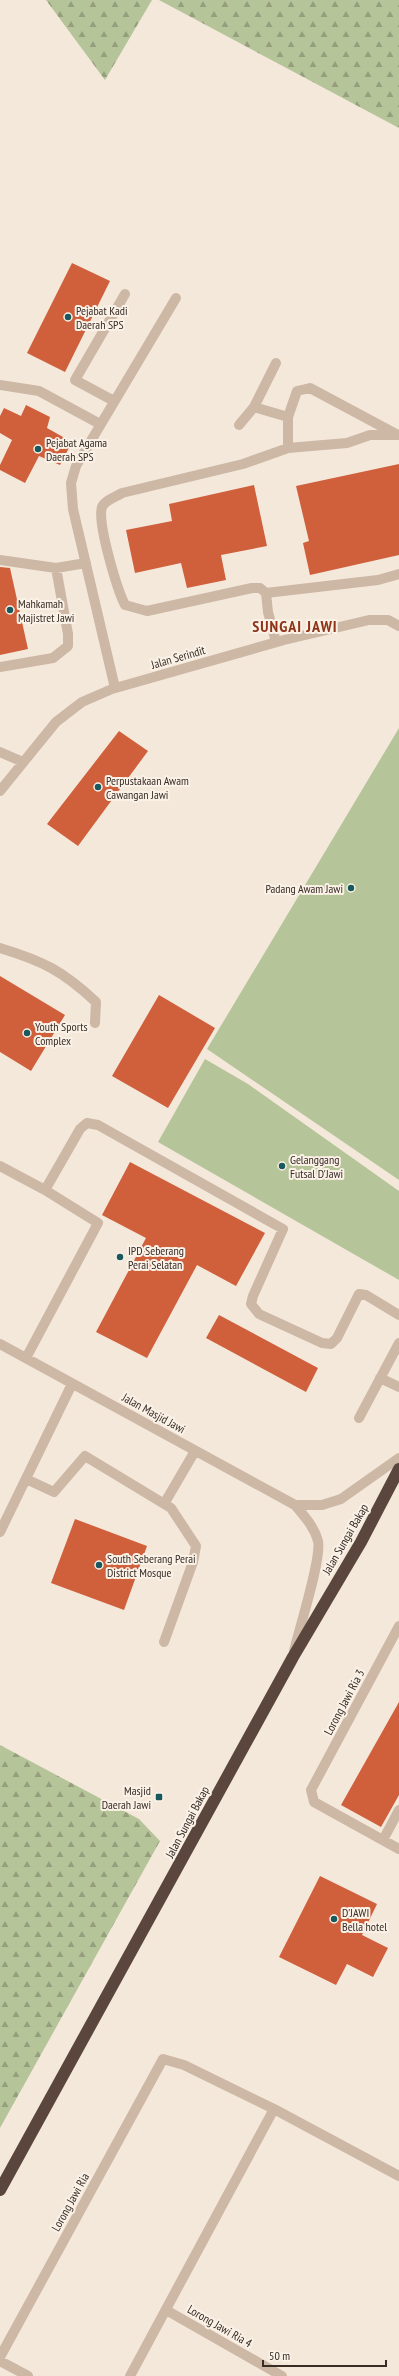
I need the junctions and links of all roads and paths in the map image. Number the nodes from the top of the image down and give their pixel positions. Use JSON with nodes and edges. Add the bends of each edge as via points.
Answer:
{"nodes":[{"id":1,"x":125,"y":294,"type":"dead end"},
{"id":2,"x":176,"y":298,"type":"dead end"},
{"id":3,"x":276,"y":363,"type":"dead end"},
{"id":4,"x":0,"y":385,"type":"edge"},
{"id":5,"x":114,"y":401,"type":"junction"},
{"id":6,"x":254,"y":407,"type":"junction"},
{"id":7,"x":288,"y":417,"type":"junction"},
{"id":8,"x":100,"y":424,"type":"junction"},
{"id":9,"x":239,"y":426,"type":"dead end"},
{"id":10,"x":399,"y":435,"type":"edge"},
{"id":11,"x":288,"y":448,"type":"junction"},
{"id":12,"x":0,"y":560,"type":"edge"},
{"id":13,"x":86,"y":563,"type":"junction"},
{"id":14,"x":56,"y":568,"type":"junction"},
{"id":15,"x":399,"y":574,"type":"edge"},
{"id":16,"x":266,"y":593,"type":"junction"},
{"id":17,"x":399,"y":626,"type":"edge"},
{"id":18,"x":276,"y":642,"type":"junction"},
{"id":19,"x":0,"y":667,"type":"edge"},
{"id":20,"x":115,"y":688,"type":"junction"},
{"id":21,"x":0,"y":752,"type":"edge"},
{"id":22,"x":23,"y":762,"type":"junction"},
{"id":23,"x":0,"y":791,"type":"edge"},
{"id":24,"x":0,"y":948,"type":"edge"},
{"id":25,"x":95,"y":1023,"type":"dead end"},
{"id":26,"x":0,"y":1166,"type":"edge"},
{"id":27,"x":45,"y":1190,"type":"junction"},
{"id":28,"x":399,"y":1315,"type":"edge"},
{"id":29,"x":399,"y":1343,"type":"edge"},
{"id":30,"x":0,"y":1344,"type":"edge"},
{"id":31,"x":26,"y":1358,"type":"junction"},
{"id":32,"x":380,"y":1378,"type":"junction"},
{"id":33,"x":72,"y":1384,"type":"junction"},
{"id":34,"x":399,"y":1387,"type":"edge"},
{"id":35,"x":359,"y":1418,"type":"dead end"},
{"id":36,"x":195,"y":1451,"type":"junction"},
{"id":37,"x":399,"y":1458,"type":"edge"},
{"id":38,"x":399,"y":1469,"type":"edge"},
{"id":39,"x":26,"y":1479,"type":"junction"},
{"id":40,"x":396,"y":1484,"type":"edge"},
{"id":41,"x":164,"y":1504,"type":"junction"},
{"id":42,"x":294,"y":1505,"type":"junction"},
{"id":43,"x":0,"y":1532,"type":"edge"},
{"id":44,"x":399,"y":1626,"type":"edge"},
{"id":45,"x":164,"y":1642,"type":"dead end"},
{"id":46,"x":293,"y":1657,"type":"junction"},
{"id":47,"x":399,"y":1810,"type":"edge"},
{"id":48,"x":383,"y":1840,"type":"junction"},
{"id":49,"x":399,"y":1848,"type":"edge"},
{"id":50,"x":274,"y":2109,"type":"junction"},
{"id":51,"x":399,"y":2176,"type":"edge"},
{"id":52,"x":0,"y":2190,"type":"edge"},
{"id":53,"x":166,"y":2310,"type":"junction"},
{"id":54,"x":0,"y":2357,"type":"edge"},
{"id":55,"x":0,"y":2361,"type":"edge"},
{"id":56,"x":28,"y":2376,"type":"edge"},
{"id":57,"x":130,"y":2376,"type":"edge"},
{"id":58,"x":282,"y":2376,"type":"edge"}],
"edges":[{"from":1,"to":5,"type":"street","via":[[75,380]]},
{"from":2,"to":5,"type":"street"},
{"from":3,"to":6,"type":"street"},
{"from":4,"to":8,"type":"street","via":[[39,392]]},
{"from":5,"to":8,"type":"street"},
{"from":6,"to":7,"type":"street"},
{"from":6,"to":9,"type":"street"},
{"from":7,"to":10,"type":"street","via":[[297,391],[310,388]]},
{"from":7,"to":11,"type":"street"},
{"from":8,"to":13,"type":"street","via":[[76,466],[71,483]]},
{"from":10,"to":11,"type":"street","via":[[370,435],[347,443]]},
{"from":11,"to":16,"type":"street","via":[[243,464],[122,493],[104,503],[102,509],[111,566],[125,605],[146,611],[252,588],[260,588]]},
{"from":12,"to":14,"type":"street"},
{"from":13,"to":14,"type":"street"},
{"from":13,"to":20,"type":"street"},
{"from":14,"to":19,"type":"street","via":[[68,646],[53,658]]},
{"from":15,"to":16,"type":"street","via":[[378,580]]},
{"from":16,"to":18,"type":"street"},
{"from":17,"to":18,"type":"street","name":"Jalan Serindit","via":[[388,620],[370,620]]},
{"from":18,"to":20,"type":"street","name":"Jalan Serindit"},
{"from":20,"to":22,"type":"street","name":"Jalan Serindit","via":[[82,702],[56,722]]},
{"from":21,"to":22,"type":"street"},
{"from":22,"to":23,"type":"street","name":"Jalan Serindit"},
{"from":24,"to":25,"type":"street","via":[[34,958],[70,978],[96,1002]]},
{"from":26,"to":27,"type":"street"},
{"from":27,"to":28,"type":"street","via":[[80,1129],[87,1123],[98,1125],[283,1229],[253,1296],[251,1304],[258,1314],[322,1343],[331,1344],[337,1338],[359,1294],[366,1295]]},
{"from":27,"to":31,"type":"street","via":[[98,1223]]},
{"from":29,"to":32,"type":"street"},
{"from":30,"to":31,"type":"street","name":"Jalan Masjid Jawi"},
{"from":31,"to":33,"type":"street","name":"Jalan Masjid Jawi"},
{"from":32,"to":34,"type":"street"},
{"from":32,"to":35,"type":"street"},
{"from":33,"to":36,"type":"street","name":"Jalan Masjid Jawi"},
{"from":33,"to":39,"type":"street"},
{"from":36,"to":41,"type":"street"},
{"from":36,"to":42,"type":"street","name":"Jalan Masjid Jawi"},
{"from":37,"to":42,"type":"street","name":"Jalan Masjid Jawi","via":[[341,1499],[322,1505]]},
{"from":38,"to":40,"type":"highway","name":"Jalan Sungai Bakap"},
{"from":39,"to":41,"type":"street","via":[[54,1492],[86,1456]]},
{"from":39,"to":43,"type":"street"},
{"from":40,"to":46,"type":"highway","name":"Jalan Sungai Bakap"},
{"from":41,"to":45,"type":"street","via":[[171,1508],[196,1546],[193,1562]]},
{"from":42,"to":46,"type":"street","name":"Jalan Masjid Jawi","via":[[313,1528],[318,1542],[317,1562]]},
{"from":44,"to":48,"type":"street","name":"Lorong Jawi Ria 3","via":[[311,1790],[314,1802]]},
{"from":46,"to":52,"type":"highway","name":"Jalan Sungai Bakap"},
{"from":47,"to":48,"type":"street"},
{"from":48,"to":49,"type":"street"},
{"from":50,"to":51,"type":"street"},
{"from":50,"to":53,"type":"street"},
{"from":50,"to":54,"type":"street","name":"Lorong Jawi Ria","via":[[184,2065],[163,2059]]},
{"from":53,"to":57,"type":"street"},
{"from":53,"to":58,"type":"street","name":"Lorong Jawi Ria 4"},
{"from":55,"to":56,"type":"street"}]}
